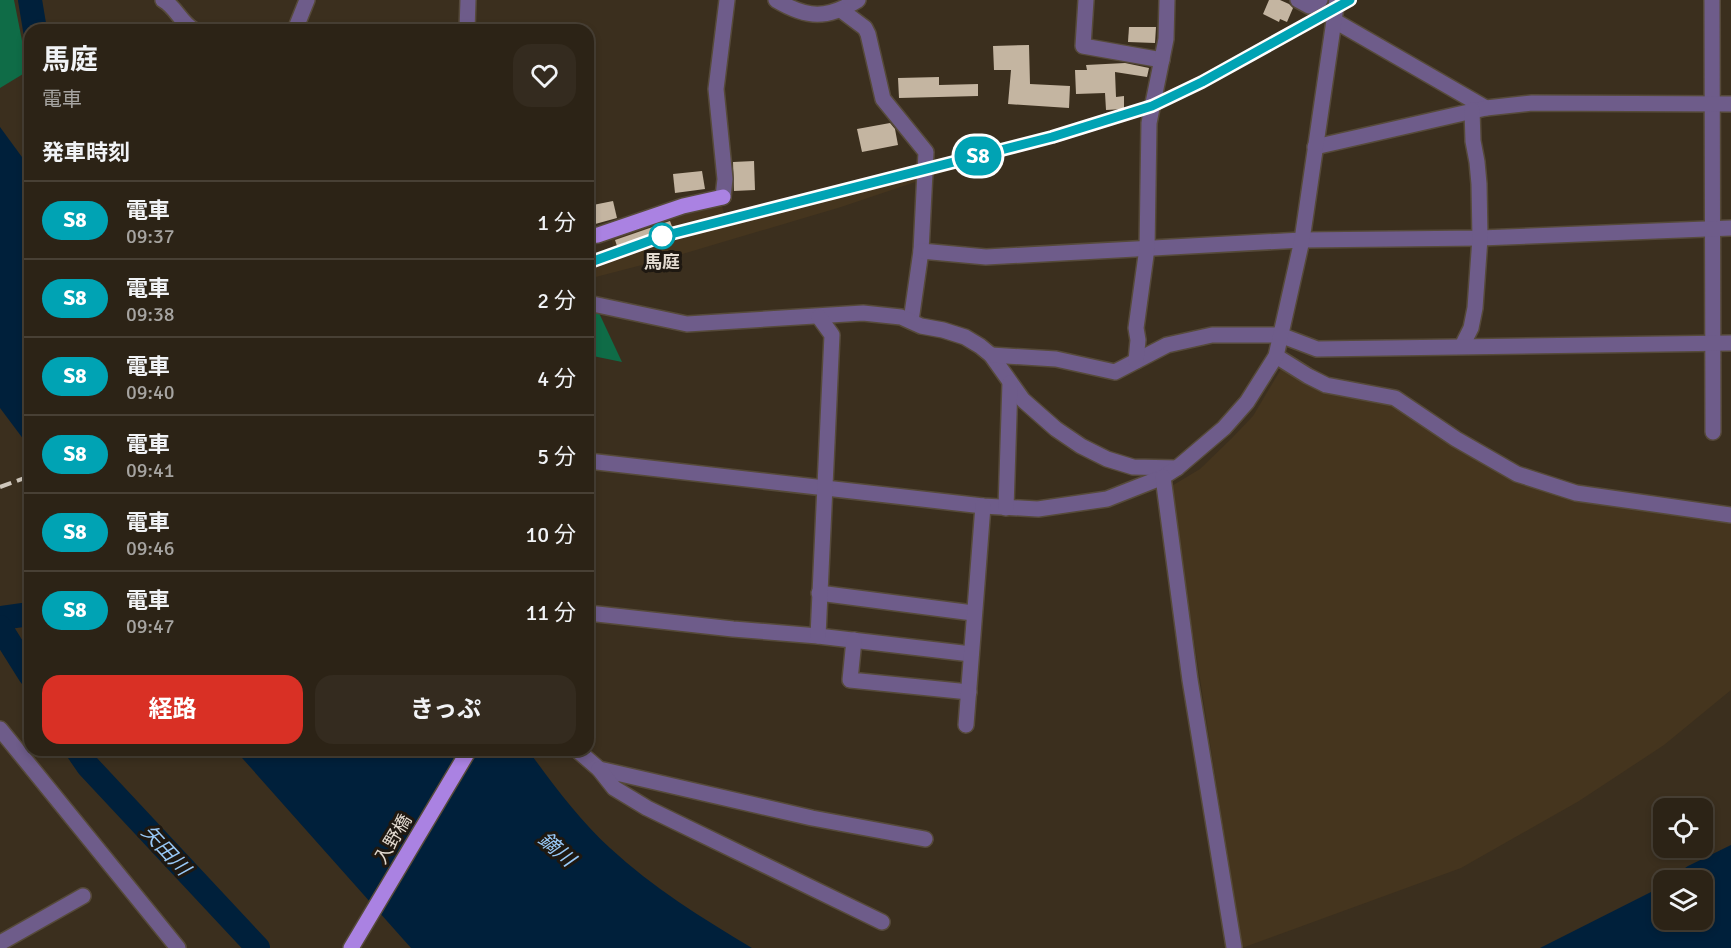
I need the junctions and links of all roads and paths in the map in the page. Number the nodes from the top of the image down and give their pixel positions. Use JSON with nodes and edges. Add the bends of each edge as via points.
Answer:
{"nodes":[{"id":1,"x":163,"y":0,"type":"edge"},
{"id":2,"x":307,"y":0,"type":"edge"},
{"id":3,"x":468,"y":0,"type":"edge"},
{"id":4,"x":727,"y":0,"type":"edge"},
{"id":5,"x":776,"y":0,"type":"edge"},
{"id":6,"x":858,"y":0,"type":"edge"},
{"id":7,"x":1086,"y":0,"type":"edge"},
{"id":8,"x":1167,"y":0,"type":"edge"},
{"id":9,"x":1298,"y":0,"type":"edge"},
{"id":10,"x":1320,"y":0,"type":"edge"},
{"id":11,"x":1336,"y":0,"type":"edge"},
{"id":12,"x":1712,"y":0,"type":"edge"},
{"id":13,"x":841,"y":10,"type":"junction"},
{"id":14,"x":1335,"y":21,"type":"junction"},
{"id":15,"x":185,"y":24,"type":"edge"},
{"id":16,"x":297,"y":24,"type":"edge"},
{"id":17,"x":467,"y":24,"type":"edge"},
{"id":18,"x":1162,"y":60,"type":"junction"},
{"id":19,"x":1713,"y":104,"type":"junction"},
{"id":20,"x":1731,"y":104,"type":"edge"},
{"id":21,"x":1479,"y":109,"type":"junction"},
{"id":22,"x":1315,"y":147,"type":"junction"},
{"id":23,"x":723,"y":196,"type":"joint"},
{"id":24,"x":1713,"y":228,"type":"junction"},
{"id":25,"x":1731,"y":228,"type":"edge"},
{"id":26,"x":594,"y":235,"type":"edge"},
{"id":27,"x":1480,"y":238,"type":"junction"},
{"id":28,"x":1302,"y":240,"type":"junction"},
{"id":29,"x":1147,"y":248,"type":"junction"},
{"id":30,"x":921,"y":251,"type":"junction"},
{"id":31,"x":594,"y":304,"type":"edge"},
{"id":32,"x":819,"y":317,"type":"junction"},
{"id":33,"x":911,"y":321,"type":"junction"},
{"id":34,"x":1280,"y":335,"type":"junction"},
{"id":35,"x":1731,"y":343,"type":"edge"},
{"id":36,"x":1714,"y":344,"type":"junction"},
{"id":37,"x":1462,"y":346,"type":"junction"},
{"id":38,"x":991,"y":355,"type":"junction"},
{"id":39,"x":1276,"y":356,"type":"junction"},
{"id":40,"x":1136,"y":361,"type":"junction"},
{"id":41,"x":1010,"y":383,"type":"junction"},
{"id":42,"x":1713,"y":432,"type":"dead end"},
{"id":43,"x":594,"y":462,"type":"edge"},
{"id":44,"x":1177,"y":468,"type":"junction"},
{"id":45,"x":1163,"y":477,"type":"junction"},
{"id":46,"x":824,"y":489,"type":"junction"},
{"id":47,"x":983,"y":506,"type":"junction"},
{"id":48,"x":1006,"y":508,"type":"junction"},
{"id":49,"x":1731,"y":515,"type":"edge"},
{"id":50,"x":819,"y":593,"type":"junction"},
{"id":51,"x":973,"y":613,"type":"junction"},
{"id":52,"x":594,"y":615,"type":"edge"},
{"id":53,"x":818,"y":636,"type":"junction"},
{"id":54,"x":854,"y":640,"type":"junction"},
{"id":55,"x":971,"y":654,"type":"junction"},
{"id":56,"x":969,"y":692,"type":"junction"},
{"id":57,"x":966,"y":725,"type":"dead end"},
{"id":58,"x":0,"y":729,"type":"edge"},
{"id":59,"x":465,"y":756,"type":"edge"},
{"id":60,"x":584,"y":756,"type":"edge"},
{"id":61,"x":599,"y":769,"type":"junction"},
{"id":62,"x":925,"y":839,"type":"dead end"},
{"id":63,"x":83,"y":896,"type":"dead end"},
{"id":64,"x":882,"y":922,"type":"dead end"},
{"id":65,"x":0,"y":943,"type":"edge"},
{"id":66,"x":1234,"y":947,"type":"edge"},
{"id":67,"x":178,"y":948,"type":"edge"},
{"id":68,"x":351,"y":948,"type":"edge"}],
"edges":[{"from":1,"to":15,"type":"street"},
{"from":2,"to":16,"type":"street"},
{"from":3,"to":17,"type":"street"},
{"from":4,"to":23,"type":"street","via":[[716,89],[725,179]]},
{"from":5,"to":13,"type":"street","via":[[815,15]]},
{"from":6,"to":13,"type":"street"},
{"from":7,"to":18,"type":"street","via":[[1083,46]]},
{"from":8,"to":18,"type":"street"},
{"from":9,"to":10,"type":"street","via":[[1309,6]]},
{"from":11,"to":14,"type":"street"},
{"from":12,"to":19,"type":"street"},
{"from":13,"to":30,"type":"street","via":[[865,28],[883,99],[926,152]]},
{"from":14,"to":21,"type":"street"},
{"from":14,"to":22,"type":"street"},
{"from":18,"to":29,"type":"street","via":[[1149,123]]},
{"from":19,"to":20,"type":"street"},
{"from":19,"to":21,"type":"street","via":[[1532,103]]},
{"from":19,"to":24,"type":"street"},
{"from":21,"to":22,"type":"street"},
{"from":21,"to":27,"type":"street","via":[[1473,141],[1478,162]]},
{"from":22,"to":28,"type":"street"},
{"from":23,"to":26,"type":"main road"},
{"from":24,"to":25,"type":"street"},
{"from":24,"to":27,"type":"street"},
{"from":24,"to":36,"type":"street"},
{"from":27,"to":28,"type":"street"},
{"from":27,"to":37,"type":"street","via":[[1475,308]]},
{"from":28,"to":29,"type":"street"},
{"from":28,"to":34,"type":"street"},
{"from":29,"to":30,"type":"street","via":[[986,257]]},
{"from":29,"to":40,"type":"street","via":[[1136,328]]},
{"from":30,"to":33,"type":"street"},
{"from":31,"to":32,"type":"street","via":[[687,324]]},
{"from":32,"to":33,"type":"street","via":[[863,313]]},
{"from":32,"to":46,"type":"street","via":[[832,335]]},
{"from":33,"to":38,"type":"street","via":[[965,337]]},
{"from":34,"to":37,"type":"street","via":[[1317,349]]},
{"from":34,"to":39,"type":"street"},
{"from":34,"to":40,"type":"street","via":[[1212,335],[1167,345]]},
{"from":35,"to":36,"type":"street"},
{"from":36,"to":37,"type":"street"},
{"from":36,"to":42,"type":"street"},
{"from":38,"to":40,"type":"street","via":[[1056,359],[1115,372]]},
{"from":38,"to":41,"type":"street"},
{"from":39,"to":44,"type":"street","via":[[1224,428]]},
{"from":39,"to":49,"type":"street","via":[[1326,385],[1395,398],[1456,440],[1517,474],[1576,493]]},
{"from":41,"to":44,"type":"street","via":[[1038,415],[1081,447],[1133,466]]},
{"from":41,"to":48,"type":"street"},
{"from":43,"to":46,"type":"street"},
{"from":44,"to":45,"type":"street"},
{"from":45,"to":48,"type":"street","via":[[1107,499],[1038,509]]},
{"from":45,"to":66,"type":"street","via":[[1190,680]]},
{"from":46,"to":47,"type":"street"},
{"from":46,"to":50,"type":"street"},
{"from":47,"to":48,"type":"street"},
{"from":47,"to":51,"type":"street"},
{"from":50,"to":51,"type":"street"},
{"from":50,"to":53,"type":"street"},
{"from":51,"to":55,"type":"street"},
{"from":52,"to":53,"type":"street"},
{"from":53,"to":54,"type":"street"},
{"from":54,"to":55,"type":"street"},
{"from":54,"to":56,"type":"street","via":[[850,680]]},
{"from":55,"to":56,"type":"street"},
{"from":56,"to":57,"type":"street"},
{"from":58,"to":67,"type":"street"},
{"from":59,"to":68,"type":"main road","name":"入野橋"},
{"from":60,"to":61,"type":"street"},
{"from":61,"to":62,"type":"street","via":[[812,818]]},
{"from":61,"to":64,"type":"street","via":[[614,788],[646,808]]},
{"from":63,"to":65,"type":"street"}]}
